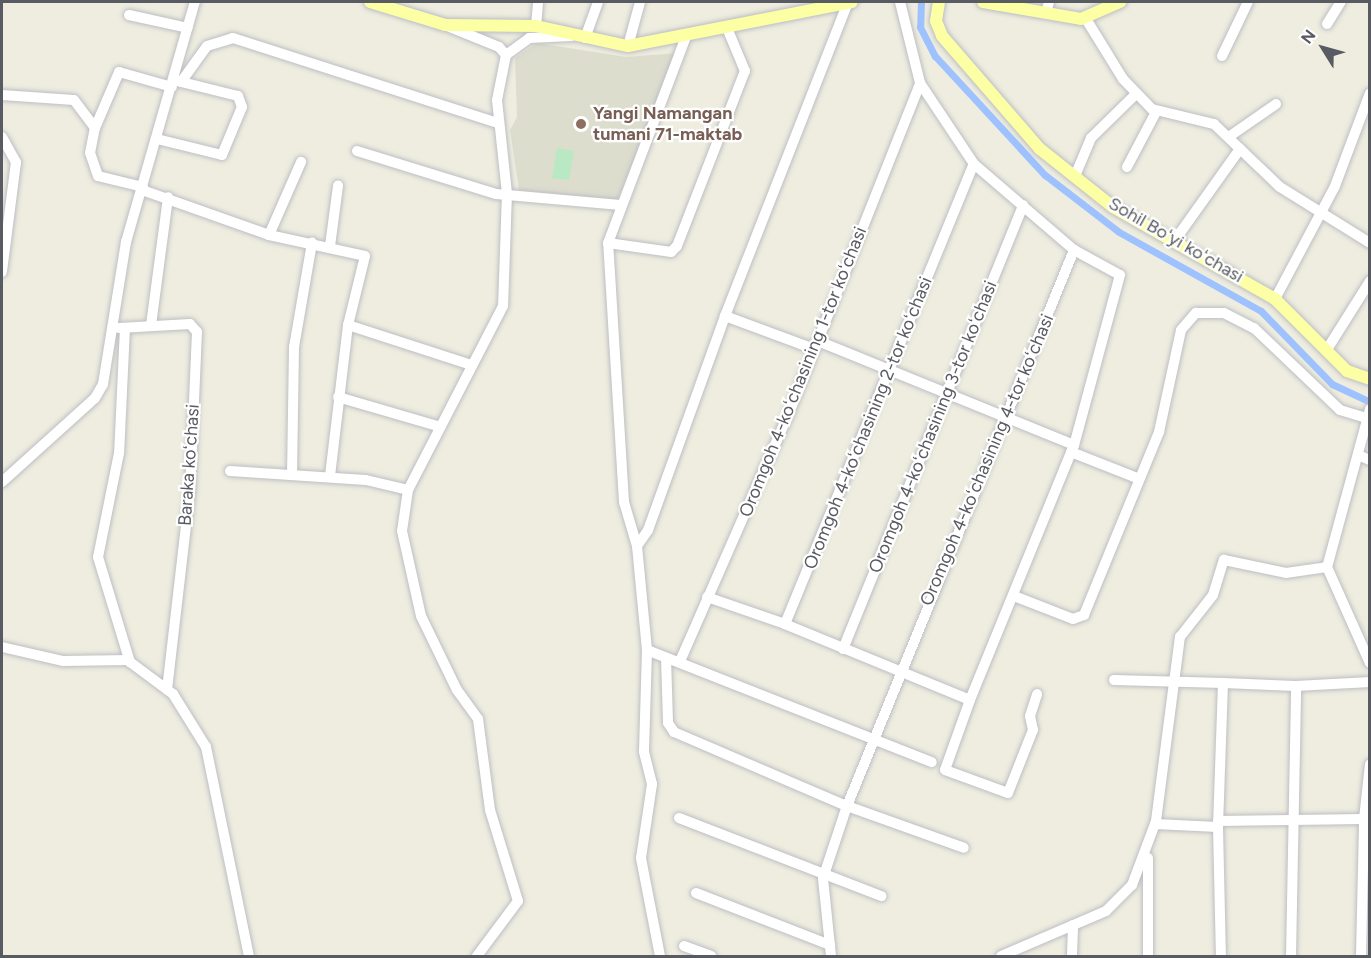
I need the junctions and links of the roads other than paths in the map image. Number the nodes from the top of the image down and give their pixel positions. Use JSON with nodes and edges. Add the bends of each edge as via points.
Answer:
{"nodes":[{"id":1,"x":195,"y":2,"type":"edge"},
{"id":2,"x":370,"y":2,"type":"edge"},
{"id":3,"x":538,"y":2,"type":"edge"},
{"id":4,"x":598,"y":2,"type":"edge"},
{"id":5,"x":640,"y":2,"type":"edge"},
{"id":6,"x":850,"y":2,"type":"edge"},
{"id":7,"x":900,"y":2,"type":"edge"},
{"id":8,"x":939,"y":2,"type":"edge"},
{"id":9,"x":983,"y":2,"type":"edge"},
{"id":10,"x":1120,"y":2,"type":"edge"},
{"id":11,"x":1246,"y":2,"type":"edge"},
{"id":12,"x":1341,"y":2,"type":"edge"},
{"id":13,"x":1048,"y":7,"type":"edge"},
{"id":14,"x":129,"y":15,"type":"dead end"},
{"id":15,"x":1086,"y":19,"type":"junction"},
{"id":16,"x":1327,"y":24,"type":"dead end"},
{"id":17,"x":445,"y":25,"type":"junction"},
{"id":18,"x":536,"y":26,"type":"junction"},
{"id":19,"x":188,"y":28,"type":"junction"},
{"id":20,"x":727,"y":28,"type":"junction"},
{"id":21,"x":581,"y":37,"type":"junction"},
{"id":22,"x":686,"y":37,"type":"junction"},
{"id":23,"x":628,"y":46,"type":"junction"},
{"id":24,"x":506,"y":55,"type":"junction"},
{"id":25,"x":1222,"y":56,"type":"dead end"},
{"id":26,"x":176,"y":83,"type":"junction"},
{"id":27,"x":920,"y":83,"type":"junction"},
{"id":28,"x":1370,"y":93,"type":"edge"},
{"id":29,"x":1136,"y":94,"type":"junction"},
{"id":30,"x":2,"y":95,"type":"edge"},
{"id":31,"x":1276,"y":104,"type":"dead end"},
{"id":32,"x":932,"y":105,"type":"junction"},
{"id":33,"x":910,"y":107,"type":"junction"},
{"id":34,"x":1156,"y":112,"type":"junction"},
{"id":35,"x":498,"y":123,"type":"junction"},
{"id":36,"x":94,"y":128,"type":"junction"},
{"id":37,"x":1230,"y":136,"type":"junction"},
{"id":38,"x":2,"y":137,"type":"edge"},
{"id":39,"x":157,"y":138,"type":"junction"},
{"id":40,"x":1240,"y":149,"type":"junction"},
{"id":41,"x":357,"y":151,"type":"dead end"},
{"id":42,"x":301,"y":162,"type":"dead end"},
{"id":43,"x":974,"y":164,"type":"junction"},
{"id":44,"x":1127,"y":167,"type":"dead end"},
{"id":45,"x":1075,"y":176,"type":"junction"},
{"id":46,"x":338,"y":186,"type":"dead end"},
{"id":47,"x":142,"y":188,"type":"junction"},
{"id":48,"x":507,"y":193,"type":"junction"},
{"id":49,"x":168,"y":197,"type":"junction"},
{"id":50,"x":621,"y":205,"type":"junction"},
{"id":51,"x":1023,"y":205,"type":"junction"},
{"id":52,"x":1320,"y":215,"type":"junction"},
{"id":53,"x":269,"y":235,"type":"junction"},
{"id":54,"x":1175,"y":240,"type":"junction"},
{"id":55,"x":312,"y":243,"type":"junction"},
{"id":56,"x":609,"y":243,"type":"junction"},
{"id":57,"x":1370,"y":243,"type":"edge"},
{"id":58,"x":330,"y":246,"type":"junction"},
{"id":59,"x":1074,"y":250,"type":"junction"},
{"id":60,"x":2,"y":272,"type":"edge"},
{"id":61,"x":1370,"y":281,"type":"edge"},
{"id":62,"x":1275,"y":299,"type":"junction"},
{"id":63,"x":725,"y":316,"type":"junction"},
{"id":64,"x":151,"y":325,"type":"junction"},
{"id":65,"x":348,"y":325,"type":"junction"},
{"id":66,"x":110,"y":328,"type":"junction"},
{"id":67,"x":125,"y":328,"type":"junction"},
{"id":68,"x":816,"y":345,"type":"junction"},
{"id":69,"x":1326,"y":351,"type":"junction"},
{"id":70,"x":471,"y":365,"type":"junction"},
{"id":71,"x":891,"y":369,"type":"junction"},
{"id":72,"x":1370,"y":380,"type":"edge"},
{"id":73,"x":948,"y":392,"type":"junction"},
{"id":74,"x":338,"y":397,"type":"junction"},
{"id":75,"x":1368,"y":415,"type":"edge"},
{"id":76,"x":1006,"y":417,"type":"junction"},
{"id":77,"x":437,"y":426,"type":"junction"},
{"id":78,"x":1072,"y":449,"type":"junction"},
{"id":79,"x":1358,"y":455,"type":"junction"},
{"id":80,"x":1370,"y":460,"type":"edge"},
{"id":81,"x":230,"y":471,"type":"dead end"},
{"id":82,"x":292,"y":475,"type":"junction"},
{"id":83,"x":330,"y":476,"type":"junction"},
{"id":84,"x":1137,"y":478,"type":"junction"},
{"id":85,"x":2,"y":482,"type":"edge"},
{"id":86,"x":408,"y":490,"type":"junction"},
{"id":87,"x":637,"y":546,"type":"junction"},
{"id":88,"x":1327,"y":567,"type":"junction"},
{"id":89,"x":1014,"y":596,"type":"junction"},
{"id":90,"x":707,"y":597,"type":"junction"},
{"id":91,"x":785,"y":624,"type":"junction"},
{"id":92,"x":2,"y":647,"type":"edge"},
{"id":93,"x":843,"y":649,"type":"junction"},
{"id":94,"x":647,"y":650,"type":"junction"},
{"id":95,"x":666,"y":658,"type":"junction"},
{"id":96,"x":681,"y":659,"type":"junction"},
{"id":97,"x":129,"y":660,"type":"junction"},
{"id":98,"x":1370,"y":663,"type":"edge"},
{"id":99,"x":899,"y":671,"type":"junction"},
{"id":100,"x":1114,"y":680,"type":"dead end"},
{"id":101,"x":1370,"y":682,"type":"edge"},
{"id":102,"x":1223,"y":683,"type":"junction"},
{"id":103,"x":1176,"y":684,"type":"junction"},
{"id":104,"x":1296,"y":686,"type":"junction"},
{"id":105,"x":167,"y":690,"type":"junction"},
{"id":106,"x":1037,"y":694,"type":"dead end"},
{"id":107,"x":970,"y":700,"type":"junction"},
{"id":108,"x":871,"y":738,"type":"junction"},
{"id":109,"x":932,"y":762,"type":"dead end"},
{"id":110,"x":1370,"y":764,"type":"edge"},
{"id":111,"x":1368,"y":802,"type":"edge"},
{"id":112,"x":847,"y":806,"type":"junction"},
{"id":113,"x":679,"y":818,"type":"dead end"},
{"id":114,"x":1292,"y":819,"type":"junction"},
{"id":115,"x":1364,"y":819,"type":"junction"},
{"id":116,"x":1218,"y":824,"type":"junction"},
{"id":117,"x":1155,"y":825,"type":"junction"},
{"id":118,"x":964,"y":848,"type":"dead end"},
{"id":119,"x":1147,"y":853,"type":"junction"},
{"id":120,"x":823,"y":878,"type":"junction"},
{"id":121,"x":696,"y":893,"type":"dead end"},
{"id":122,"x":881,"y":896,"type":"dead end"},
{"id":123,"x":1073,"y":925,"type":"junction"},
{"id":124,"x":684,"y":946,"type":"dead end"},
{"id":125,"x":830,"y":951,"type":"edge"},
{"id":126,"x":249,"y":957,"type":"edge"},
{"id":127,"x":477,"y":957,"type":"edge"},
{"id":128,"x":660,"y":957,"type":"edge"},
{"id":129,"x":711,"y":957,"type":"edge"},
{"id":130,"x":1001,"y":957,"type":"edge"},
{"id":131,"x":1072,"y":957,"type":"edge"},
{"id":132,"x":1148,"y":957,"type":"edge"},
{"id":133,"x":1221,"y":957,"type":"edge"},
{"id":134,"x":1291,"y":957,"type":"edge"},
{"id":135,"x":1361,"y":957,"type":"edge"}],
"edges":[{"from":1,"to":19,"type":"street"},
{"from":2,"to":17,"type":"main road"},
{"from":3,"to":18,"type":"street"},
{"from":4,"to":21,"type":"street"},
{"from":5,"to":23,"type":"street"},
{"from":6,"to":20,"type":"main road"},
{"from":6,"to":63,"type":"street"},
{"from":7,"to":27,"type":"street"},
{"from":8,"to":45,"type":"main road","name":"Sohil Boʻyi koʻchasi","via":[[936,21],[947,42],[1040,149]]},
{"from":9,"to":13,"type":"main road"},
{"from":10,"to":15,"type":"main road"},
{"from":11,"to":25,"type":"street"},
{"from":12,"to":16,"type":"street"},
{"from":13,"to":15,"type":"main road"},
{"from":14,"to":19,"type":"street"},
{"from":15,"to":29,"type":"street"},
{"from":17,"to":18,"type":"main road"},
{"from":17,"to":24,"type":"street","via":[[499,47]]},
{"from":18,"to":21,"type":"main road"},
{"from":19,"to":26,"type":"street"},
{"from":20,"to":22,"type":"main road"},
{"from":20,"to":56,"type":"street","via":[[745,71],[677,246],[671,252]]},
{"from":21,"to":23,"type":"main road"},
{"from":21,"to":24,"type":"street","via":[[529,38]]},
{"from":22,"to":23,"type":"main road"},
{"from":22,"to":50,"type":"street"},
{"from":24,"to":35,"type":"street"},
{"from":26,"to":35,"type":"street","via":[[207,46],[233,38]]},
{"from":26,"to":36,"type":"street","via":[[119,72]]},
{"from":26,"to":39,"type":"street"},
{"from":26,"to":39,"type":"street","via":[[242,99],[225,151],[214,154]]},
{"from":27,"to":32,"type":"street"},
{"from":27,"to":33,"type":"street","name":"Oromgoh 4-koʻchasining 1-tor koʻchasi"},
{"from":28,"to":52,"type":"street"},
{"from":29,"to":34,"type":"street"},
{"from":29,"to":45,"type":"street","via":[[1091,138]]},
{"from":30,"to":36,"type":"street","via":[[74,100]]},
{"from":31,"to":37,"type":"street"},
{"from":32,"to":33,"type":"street"},
{"from":32,"to":43,"type":"street"},
{"from":33,"to":68,"type":"street","name":"Oromgoh 4-koʻchasining 1-tor koʻchasi"},
{"from":34,"to":37,"type":"street","via":[[1196,117]]},
{"from":34,"to":44,"type":"street"},
{"from":35,"to":48,"type":"street"},
{"from":36,"to":47,"type":"street","via":[[90,153],[98,177]]},
{"from":37,"to":40,"type":"street"},
{"from":38,"to":60,"type":"street","via":[[16,162]]},
{"from":39,"to":47,"type":"street"},
{"from":40,"to":52,"type":"street"},
{"from":40,"to":54,"type":"street"},
{"from":41,"to":48,"type":"street","via":[[434,178]]},
{"from":42,"to":53,"type":"street"},
{"from":43,"to":51,"type":"street"},
{"from":43,"to":71,"type":"street","name":"Oromgoh 4-koʻchasining 2-tor koʻchasi"},
{"from":45,"to":54,"type":"main road","name":"Sohil Boʻyi koʻchasi","via":[[1113,207]]},
{"from":46,"to":58,"type":"street"},
{"from":47,"to":49,"type":"street"},
{"from":47,"to":66,"type":"street"},
{"from":48,"to":50,"type":"street"},
{"from":48,"to":70,"type":"street","via":[[503,306]]},
{"from":49,"to":53,"type":"street"},
{"from":49,"to":64,"type":"street"},
{"from":50,"to":56,"type":"street"},
{"from":51,"to":59,"type":"street"},
{"from":51,"to":73,"type":"street","name":"Oromgoh 4-koʻchasining 3-tor koʻchasi"},
{"from":52,"to":57,"type":"street"},
{"from":52,"to":62,"type":"street"},
{"from":53,"to":55,"type":"street"},
{"from":54,"to":62,"type":"main road","name":"Sohil Boʻyi koʻchasi"},
{"from":55,"to":58,"type":"street"},
{"from":55,"to":82,"type":"street","via":[[294,346]]},
{"from":56,"to":87,"type":"street","via":[[619,448],[624,502]]},
{"from":58,"to":65,"type":"street","via":[[361,253],[368,262]]},
{"from":59,"to":76,"type":"street","name":"Oromgoh 4-koʻchasining 4-tor koʻchasi"},
{"from":59,"to":78,"type":"street","via":[[1120,275]]},
{"from":61,"to":69,"type":"street"},
{"from":62,"to":69,"type":"main road","name":"Sohil Boʻyi koʻchasi"},
{"from":63,"to":68,"type":"street"},
{"from":63,"to":87,"type":"street","via":[[648,530]]},
{"from":64,"to":67,"type":"street","name":"Baraka koʻchasi"},
{"from":64,"to":105,"type":"street","name":"Baraka koʻchasi","via":[[193,324],[197,332],[189,491]]},
{"from":65,"to":70,"type":"street"},
{"from":65,"to":74,"type":"street"},
{"from":66,"to":67,"type":"street","name":"Baraka koʻchasi"},
{"from":66,"to":85,"type":"street","via":[[95,398]]},
{"from":67,"to":97,"type":"street","via":[[119,453],[98,557]]},
{"from":68,"to":71,"type":"street"},
{"from":68,"to":90,"type":"street","name":"Oromgoh 4-koʻchasining 1-tor koʻchasi"},
{"from":69,"to":72,"type":"main road","name":"Sohil Boʻyi koʻchasi","via":[[1347,371]]},
{"from":70,"to":77,"type":"street"},
{"from":71,"to":73,"type":"street"},
{"from":71,"to":91,"type":"street","name":"Oromgoh 4-koʻchasining 2-tor koʻchasi"},
{"from":73,"to":76,"type":"street"},
{"from":73,"to":93,"type":"street","name":"Oromgoh 4-koʻchasining 3-tor koʻchasi"},
{"from":74,"to":77,"type":"street"},
{"from":74,"to":83,"type":"street"},
{"from":75,"to":79,"type":"street"},
{"from":75,"to":84,"type":"street","via":[[1340,410],[1324,398],[1254,328],[1224,313],[1196,313],[1181,330],[1168,404]]},
{"from":76,"to":78,"type":"street"},
{"from":76,"to":99,"type":"street","name":"Oromgoh 4-koʻchasining 4-tor koʻchasi"},
{"from":77,"to":86,"type":"street"},
{"from":78,"to":84,"type":"street"},
{"from":78,"to":89,"type":"street"},
{"from":79,"to":80,"type":"street"},
{"from":79,"to":88,"type":"street"},
{"from":81,"to":82,"type":"street"},
{"from":82,"to":83,"type":"street"},
{"from":83,"to":86,"type":"street"},
{"from":84,"to":89,"type":"street","via":[[1082,617],[1073,619]]},
{"from":86,"to":127,"type":"street","via":[[402,531],[421,616],[458,690],[478,719],[490,810],[518,901]]},
{"from":87,"to":94,"type":"street"},
{"from":88,"to":98,"type":"street"},
{"from":88,"to":103,"type":"street","via":[[1286,573],[1224,561],[1213,595],[1180,637]]},
{"from":89,"to":107,"type":"street"},
{"from":90,"to":91,"type":"street"},
{"from":90,"to":96,"type":"street","name":"Oromgoh 4-koʻchasining 1-tor koʻchasi"},
{"from":91,"to":93,"type":"street"},
{"from":92,"to":97,"type":"street","via":[[63,661]]},
{"from":93,"to":99,"type":"street"},
{"from":94,"to":95,"type":"street"},
{"from":94,"to":128,"type":"street","via":[[644,751],[652,784],[641,858]]},
{"from":95,"to":96,"type":"street"},
{"from":95,"to":112,"type":"street","via":[[668,723],[674,732]]},
{"from":96,"to":108,"type":"street"},
{"from":97,"to":105,"type":"street"},
{"from":99,"to":107,"type":"street"},
{"from":99,"to":108,"type":"street","name":"Oromgoh 4-koʻchasining 4-tor koʻchasi"},
{"from":100,"to":103,"type":"street"},
{"from":101,"to":104,"type":"street"},
{"from":102,"to":103,"type":"street"},
{"from":102,"to":104,"type":"street"},
{"from":102,"to":116,"type":"street"},
{"from":103,"to":117,"type":"street"},
{"from":104,"to":114,"type":"street"},
{"from":105,"to":126,"type":"street","via":[[191,720],[211,760]]},
{"from":106,"to":107,"type":"street","via":[[1030,716],[1033,730],[1008,793],[945,770]]},
{"from":108,"to":109,"type":"street"},
{"from":108,"to":112,"type":"street","name":"Oromgoh 4-koʻchasining 4-tor koʻchasi"},
{"from":110,"to":111,"type":"street"},
{"from":111,"to":115,"type":"street"},
{"from":112,"to":118,"type":"street"},
{"from":112,"to":120,"type":"street","name":"Oromgoh 4-koʻchasining 4-tor koʻchasi"},
{"from":113,"to":120,"type":"street"},
{"from":114,"to":115,"type":"street"},
{"from":114,"to":116,"type":"street"},
{"from":114,"to":134,"type":"street"},
{"from":115,"to":135,"type":"street"},
{"from":116,"to":117,"type":"street"},
{"from":116,"to":133,"type":"street"},
{"from":117,"to":119,"type":"street"},
{"from":119,"to":123,"type":"street","via":[[1122,899]]},
{"from":119,"to":132,"type":"street"},
{"from":120,"to":122,"type":"street"},
{"from":120,"to":125,"type":"street"},
{"from":121,"to":125,"type":"street"},
{"from":123,"to":130,"type":"street"},
{"from":123,"to":131,"type":"street"},
{"from":124,"to":129,"type":"street"}]}
